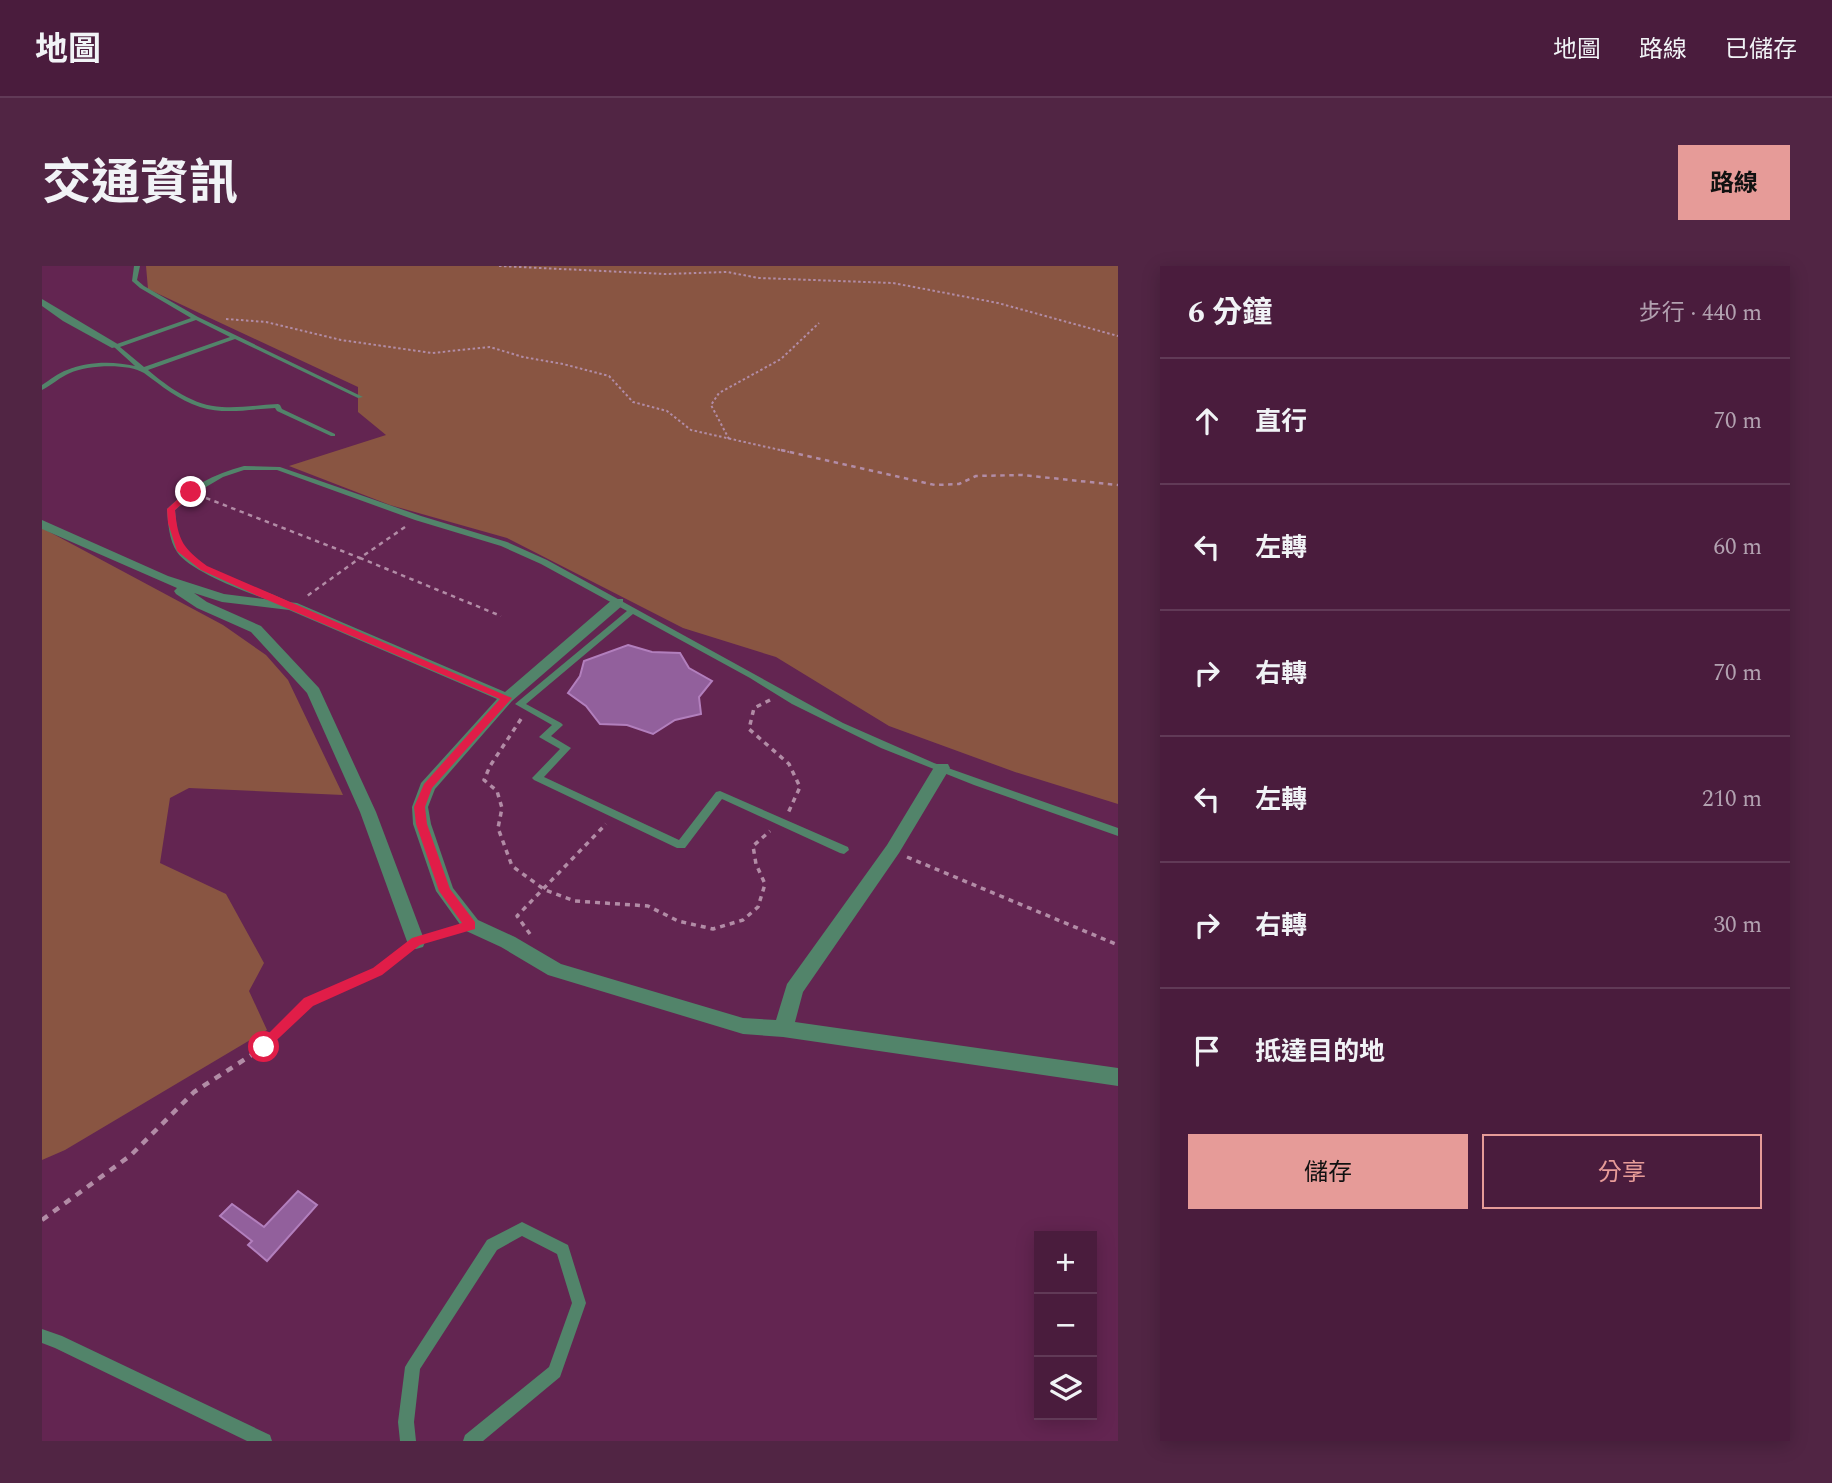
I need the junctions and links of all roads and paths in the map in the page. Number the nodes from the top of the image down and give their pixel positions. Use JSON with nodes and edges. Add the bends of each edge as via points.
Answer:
{"nodes":[{"id":1,"x":137,"y":266,"type":"edge"},
{"id":2,"x":499,"y":266,"type":"edge"},
{"id":3,"x":42,"y":302,"type":"edge"},
{"id":4,"x":196,"y":318,"type":"junction"},
{"id":5,"x":819,"y":323,"type":"dead end"},
{"id":6,"x":1118,"y":336,"type":"edge"},
{"id":7,"x":234,"y":337,"type":"junction"},
{"id":8,"x":116,"y":346,"type":"junction"},
{"id":9,"x":143,"y":370,"type":"junction"},
{"id":10,"x":42,"y":388,"type":"edge"},
{"id":11,"x":360,"y":397,"type":"dead end"},
{"id":12,"x":333,"y":435,"type":"dead end"},
{"id":13,"x":729,"y":439,"type":"junction"},
{"id":14,"x":1118,"y":485,"type":"edge"},
{"id":15,"x":191,"y":492,"type":"junction"},
{"id":16,"x":418,"y":518,"type":"junction"},
{"id":17,"x":42,"y":524,"type":"edge"},
{"id":18,"x":360,"y":558,"type":"junction"},
{"id":19,"x":163,"y":579,"type":"junction"},
{"id":20,"x":292,"y":606,"type":"junction"},
{"id":21,"x":626,"y":606,"type":"junction"},
{"id":22,"x":501,"y":616,"type":"dead end"},
{"id":23,"x":507,"y":698,"type":"junction"},
{"id":24,"x":942,"y":768,"type":"junction"},
{"id":25,"x":614,"y":815,"type":"junction"},
{"id":26,"x":1118,"y":832,"type":"edge"},
{"id":27,"x":893,"y":849,"type":"junction"},
{"id":28,"x":845,"y":850,"type":"dead end"},
{"id":29,"x":471,"y":925,"type":"junction"},
{"id":30,"x":532,"y":938,"type":"dead end"},
{"id":31,"x":416,"y":942,"type":"junction"},
{"id":32,"x":1118,"y":945,"type":"edge"},
{"id":33,"x":783,"y":1029,"type":"junction"},
{"id":34,"x":1118,"y":1077,"type":"edge"},
{"id":35,"x":42,"y":1220,"type":"edge"},
{"id":36,"x":42,"y":1336,"type":"edge"},
{"id":37,"x":264,"y":1441,"type":"edge"},
{"id":38,"x":408,"y":1441,"type":"edge"},
{"id":39,"x":471,"y":1441,"type":"edge"}],
"edges":[{"from":1,"to":4,"type":"lane","via":[[134,281]]},
{"from":2,"to":6,"type":"path","via":[[665,274],[727,272],[759,278],[892,283],[998,303]]},
{"from":3,"to":8,"type":"street"},
{"from":4,"to":7,"type":"lane"},
{"from":4,"to":8,"type":"lane"},
{"from":4,"to":13,"type":"path","via":[[266,321],[341,340],[432,353],[490,347],[609,376],[633,402],[667,411],[691,430]]},
{"from":5,"to":13,"type":"path","via":[[781,359],[719,393],[711,405]]},
{"from":7,"to":9,"type":"lane"},
{"from":7,"to":11,"type":"lane"},
{"from":8,"to":9,"type":"lane"},
{"from":9,"to":10,"type":"lane","via":[[122,365],[84,366]]},
{"from":9,"to":12,"type":"lane","via":[[195,404],[220,409],[278,406]]},
{"from":13,"to":14,"type":"path","via":[[935,485],[959,484],[976,476],[1022,475]]},
{"from":15,"to":16,"type":"lane","via":[[220,475],[244,468],[278,468]]},
{"from":15,"to":18,"type":"path"},
{"from":15,"to":20,"type":"lane","via":[[171,509],[181,551],[204,568]]},
{"from":16,"to":18,"type":"path"},
{"from":16,"to":21,"type":"lane","via":[[505,544]]},
{"from":17,"to":19,"type":"street"},
{"from":18,"to":20,"type":"path"},
{"from":18,"to":22,"type":"path"},
{"from":19,"to":20,"type":"street","via":[[222,598]]},
{"from":19,"to":31,"type":"street","via":[[202,605],[256,629],[314,691],[368,812]]},
{"from":20,"to":23,"type":"street"},
{"from":21,"to":23,"type":"street"},
{"from":21,"to":24,"type":"lane","via":[[781,694]]},
{"from":21,"to":25,"type":"lane","via":[[520,704],[558,725],[544,737],[566,748],[537,778]]},
{"from":23,"to":29,"type":"street","via":[[427,786],[420,807],[445,891]]},
{"from":24,"to":26,"type":"lane"},
{"from":24,"to":27,"type":"street"},
{"from":25,"to":28,"type":"lane","via":[[681,845],[720,794]]},
{"from":25,"to":30,"type":"path","via":[[517,916]]},
{"from":27,"to":32,"type":"path"},
{"from":27,"to":33,"type":"street","via":[[794,990]]},
{"from":29,"to":31,"type":"path"},
{"from":29,"to":33,"type":"street","via":[[555,970],[743,1026]]},
{"from":31,"to":35,"type":"path","via":[[377,971],[308,1002],[264,1047],[194,1092],[131,1155]]},
{"from":33,"to":34,"type":"street"},
{"from":36,"to":37,"type":"lane"},
{"from":38,"to":39,"type":"lane","via":[[413,1367],[492,1245],[522,1229],[563,1250],[579,1303],[555,1372]]}]}
